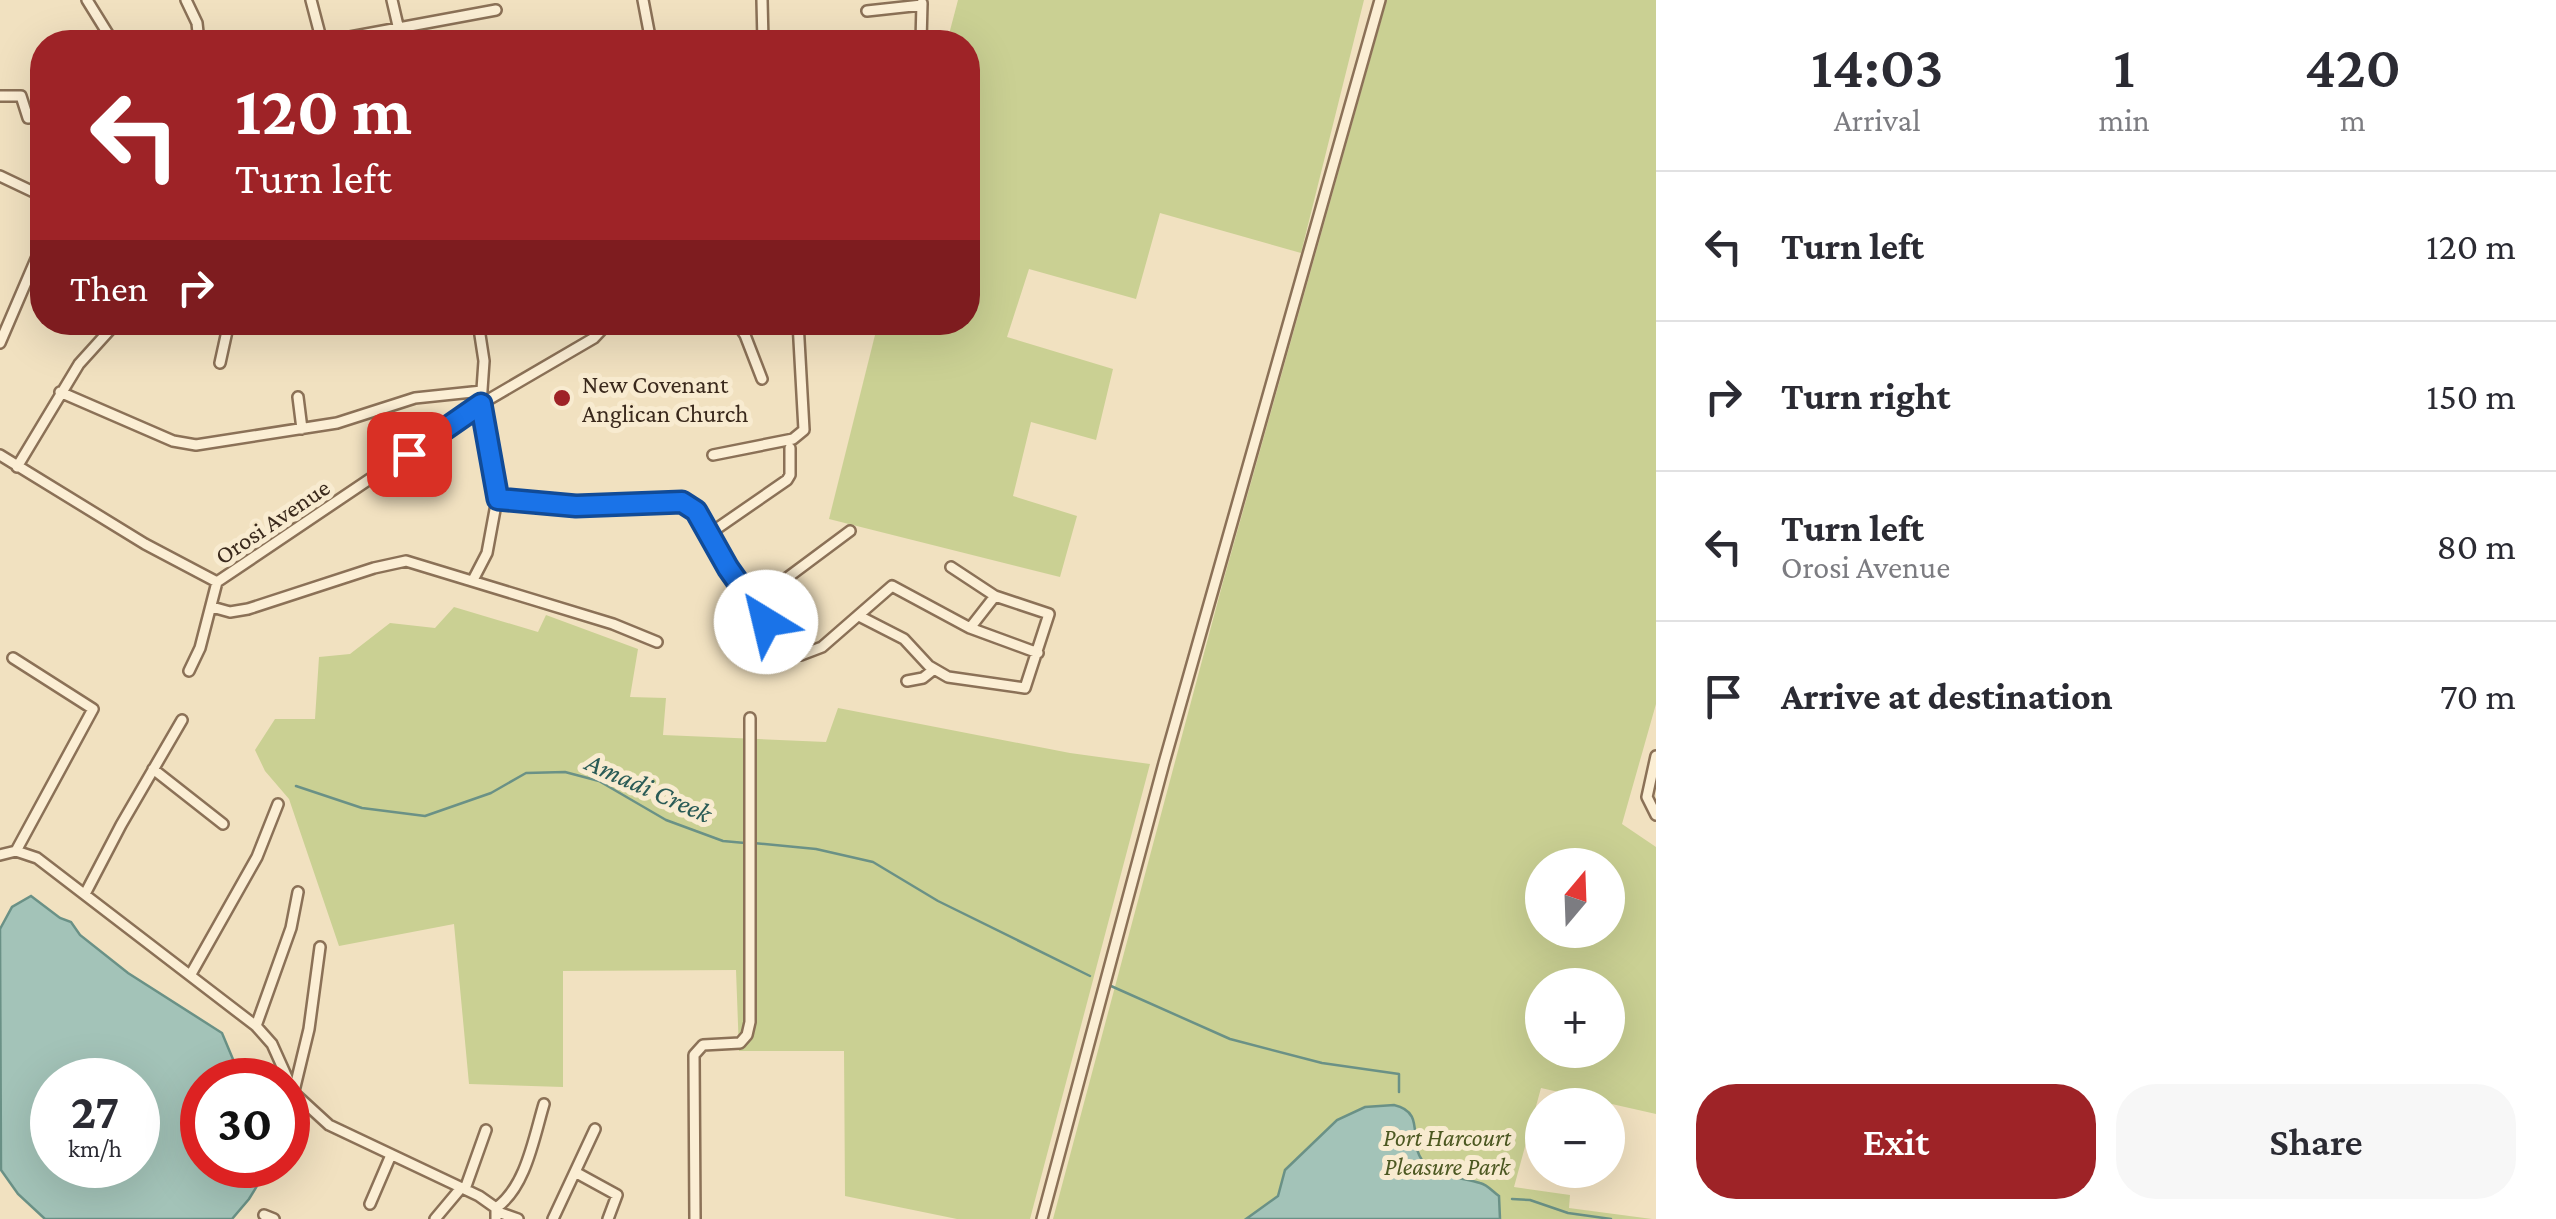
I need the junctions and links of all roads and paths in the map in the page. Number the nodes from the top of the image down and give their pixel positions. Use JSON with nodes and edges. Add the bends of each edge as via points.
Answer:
{"nodes":[{"id":1,"x":87,"y":0,"type":"edge"},
{"id":2,"x":186,"y":0,"type":"edge"},
{"id":3,"x":310,"y":0,"type":"edge"},
{"id":4,"x":392,"y":0,"type":"edge"},
{"id":5,"x":643,"y":0,"type":"edge"},
{"id":6,"x":762,"y":0,"type":"edge"},
{"id":7,"x":1380,"y":0,"type":"edge"},
{"id":8,"x":922,"y":2,"type":"edge"},
{"id":9,"x":496,"y":10,"type":"dead end"},
{"id":10,"x":867,"y":11,"type":"dead end"},
{"id":11,"x":106,"y":30,"type":"edge"},
{"id":12,"x":197,"y":30,"type":"edge"},
{"id":13,"x":319,"y":30,"type":"edge"},
{"id":14,"x":398,"y":30,"type":"joint"},
{"id":15,"x":649,"y":30,"type":"edge"},
{"id":16,"x":763,"y":30,"type":"edge"},
{"id":17,"x":921,"y":30,"type":"edge"},
{"id":18,"x":0,"y":96,"type":"edge"},
{"id":19,"x":30,"y":118,"type":"edge"},
{"id":20,"x":0,"y":176,"type":"edge"},
{"id":21,"x":30,"y":190,"type":"edge"},
{"id":22,"x":30,"y":272,"type":"edge"},
{"id":23,"x":105,"y":335,"type":"edge"},
{"id":24,"x":227,"y":335,"type":"edge"},
{"id":25,"x":480,"y":335,"type":"edge"},
{"id":26,"x":597,"y":335,"type":"edge"},
{"id":27,"x":745,"y":335,"type":"edge"},
{"id":28,"x":799,"y":335,"type":"edge"},
{"id":29,"x":0,"y":343,"type":"edge"},
{"id":30,"x":220,"y":363,"type":"dead end"},
{"id":31,"x":762,"y":379,"type":"dead end"},
{"id":32,"x":60,"y":392,"type":"junction"},
{"id":33,"x":482,"y":392,"type":"junction"},
{"id":34,"x":298,"y":398,"type":"dead end"},
{"id":35,"x":481,"y":404,"type":"junction"},
{"id":36,"x":302,"y":429,"type":"junction"},
{"id":37,"x":790,"y":448,"type":"dead end"},
{"id":38,"x":713,"y":455,"type":"dead end"},
{"id":39,"x":0,"y":456,"type":"edge"},
{"id":40,"x":16,"y":467,"type":"junction"},
{"id":41,"x":498,"y":499,"type":"junction"},
{"id":42,"x":850,"y":531,"type":"dead end"},
{"id":43,"x":709,"y":534,"type":"junction"},
{"id":44,"x":951,"y":568,"type":"dead end"},
{"id":45,"x":473,"y":580,"type":"junction"},
{"id":46,"x":217,"y":582,"type":"junction"},
{"id":47,"x":995,"y":596,"type":"junction"},
{"id":48,"x":752,"y":604,"type":"junction"},
{"id":49,"x":212,"y":607,"type":"junction"},
{"id":50,"x":860,"y":616,"type":"junction"},
{"id":51,"x":970,"y":628,"type":"junction"},
{"id":52,"x":656,"y":642,"type":"dead end"},
{"id":53,"x":1038,"y":653,"type":"junction"},
{"id":54,"x":13,"y":658,"type":"dead end"},
{"id":55,"x":933,"y":670,"type":"junction"},
{"id":56,"x":189,"y":671,"type":"dead end"},
{"id":57,"x":906,"y":682,"type":"dead end"},
{"id":58,"x":750,"y":718,"type":"dead end"},
{"id":59,"x":182,"y":720,"type":"dead end"},
{"id":60,"x":1656,"y":756,"type":"edge"},
{"id":61,"x":153,"y":768,"type":"junction"},
{"id":62,"x":278,"y":804,"type":"dead end"},
{"id":63,"x":1656,"y":815,"type":"edge"},
{"id":64,"x":223,"y":824,"type":"dead end"},
{"id":65,"x":16,"y":851,"type":"junction"},
{"id":66,"x":0,"y":855,"type":"edge"},
{"id":67,"x":298,"y":892,"type":"dead end"},
{"id":68,"x":85,"y":894,"type":"junction"},
{"id":69,"x":320,"y":946,"type":"dead end"},
{"id":70,"x":191,"y":974,"type":"junction"},
{"id":71,"x":256,"y":1026,"type":"junction"},
{"id":72,"x":278,"y":1058,"type":"edge"},
{"id":73,"x":302,"y":1058,"type":"edge"},
{"id":74,"x":544,"y":1104,"type":"dead end"},
{"id":75,"x":310,"y":1107,"type":"edge"},
{"id":76,"x":595,"y":1129,"type":"dead end"},
{"id":77,"x":486,"y":1130,"type":"dead end"},
{"id":78,"x":391,"y":1156,"type":"junction"},
{"id":79,"x":575,"y":1172,"type":"junction"},
{"id":80,"x":463,"y":1189,"type":"junction"},
{"id":81,"x":370,"y":1204,"type":"dead end"},
{"id":82,"x":497,"y":1213,"type":"edge"},
{"id":83,"x":435,"y":1219,"type":"edge"},
{"id":84,"x":518,"y":1219,"type":"edge"},
{"id":85,"x":553,"y":1219,"type":"edge"},
{"id":86,"x":608,"y":1219,"type":"edge"},
{"id":87,"x":695,"y":1219,"type":"edge"},
{"id":88,"x":1042,"y":1219,"type":"edge"}],
"edges":[{"from":1,"to":11,"type":"street"},
{"from":2,"to":12,"type":"street"},
{"from":3,"to":13,"type":"street"},
{"from":4,"to":14,"type":"street"},
{"from":5,"to":15,"type":"street"},
{"from":6,"to":16,"type":"street"},
{"from":7,"to":88,"type":"street","via":[[1164,760]]},
{"from":8,"to":10,"type":"street"},
{"from":8,"to":17,"type":"street"},
{"from":9,"to":14,"type":"street"},
{"from":18,"to":19,"type":"street","via":[[21,96]]},
{"from":20,"to":21,"type":"street"},
{"from":22,"to":29,"type":"street"},
{"from":23,"to":32,"type":"street"},
{"from":24,"to":30,"type":"street"},
{"from":25,"to":33,"type":"street"},
{"from":26,"to":35,"type":"street","name":"Orosi Avenue"},
{"from":27,"to":31,"type":"street"},
{"from":28,"to":38,"type":"street","via":[[804,430],[794,438]]},
{"from":32,"to":36,"type":"street","via":[[184,444]]},
{"from":32,"to":40,"type":"street"},
{"from":33,"to":35,"type":"street"},
{"from":33,"to":36,"type":"street","via":[[415,398]]},
{"from":34,"to":36,"type":"street"},
{"from":35,"to":41,"type":"street"},
{"from":35,"to":46,"type":"street","name":"Orosi Avenue"},
{"from":37,"to":43,"type":"street","via":[[787,480]]},
{"from":39,"to":40,"type":"street","name":"Orosi Avenue"},
{"from":40,"to":46,"type":"street","name":"Orosi Avenue"},
{"from":41,"to":43,"type":"street","via":[[576,506],[675,501],[696,511]]},
{"from":41,"to":45,"type":"street","via":[[487,553]]},
{"from":42,"to":48,"type":"street"},
{"from":43,"to":48,"type":"street"},
{"from":44,"to":47,"type":"street"},
{"from":45,"to":49,"type":"street","via":[[393,562],[248,609]]},
{"from":45,"to":52,"type":"street"},
{"from":46,"to":49,"type":"street"},
{"from":47,"to":51,"type":"street"},
{"from":47,"to":53,"type":"street","via":[[1049,614]]},
{"from":48,"to":50,"type":"street","via":[[800,655],[822,648]]},
{"from":49,"to":56,"type":"street"},
{"from":50,"to":51,"type":"street","via":[[892,586]]},
{"from":50,"to":55,"type":"street","via":[[904,639]]},
{"from":51,"to":53,"type":"street"},
{"from":53,"to":55,"type":"street","via":[[1023,688],[964,682]]},
{"from":54,"to":65,"type":"street","via":[[93,710]]},
{"from":55,"to":57,"type":"street"},
{"from":58,"to":87,"type":"street","via":[[749,1032],[736,1044],[698,1047],[693,1060]]},
{"from":59,"to":61,"type":"street"},
{"from":60,"to":63,"type":"street","via":[[1647,797]]},
{"from":61,"to":64,"type":"street"},
{"from":61,"to":68,"type":"street"},
{"from":62,"to":70,"type":"street","via":[[257,857]]},
{"from":65,"to":66,"type":"street"},
{"from":65,"to":68,"type":"street","via":[[37,858]]},
{"from":67,"to":71,"type":"street"},
{"from":68,"to":70,"type":"street"},
{"from":69,"to":73,"type":"street"},
{"from":70,"to":71,"type":"street"},
{"from":71,"to":72,"type":"street"},
{"from":74,"to":82,"type":"street","via":[[527,1158]]},
{"from":75,"to":78,"type":"street","via":[[329,1125]]},
{"from":76,"to":79,"type":"street"},
{"from":77,"to":80,"type":"street"},
{"from":78,"to":80,"type":"street"},
{"from":78,"to":81,"type":"street"},
{"from":79,"to":85,"type":"street"},
{"from":79,"to":86,"type":"street","via":[[618,1195]]},
{"from":80,"to":82,"type":"street"},
{"from":80,"to":83,"type":"street"},
{"from":82,"to":84,"type":"street"}]}
